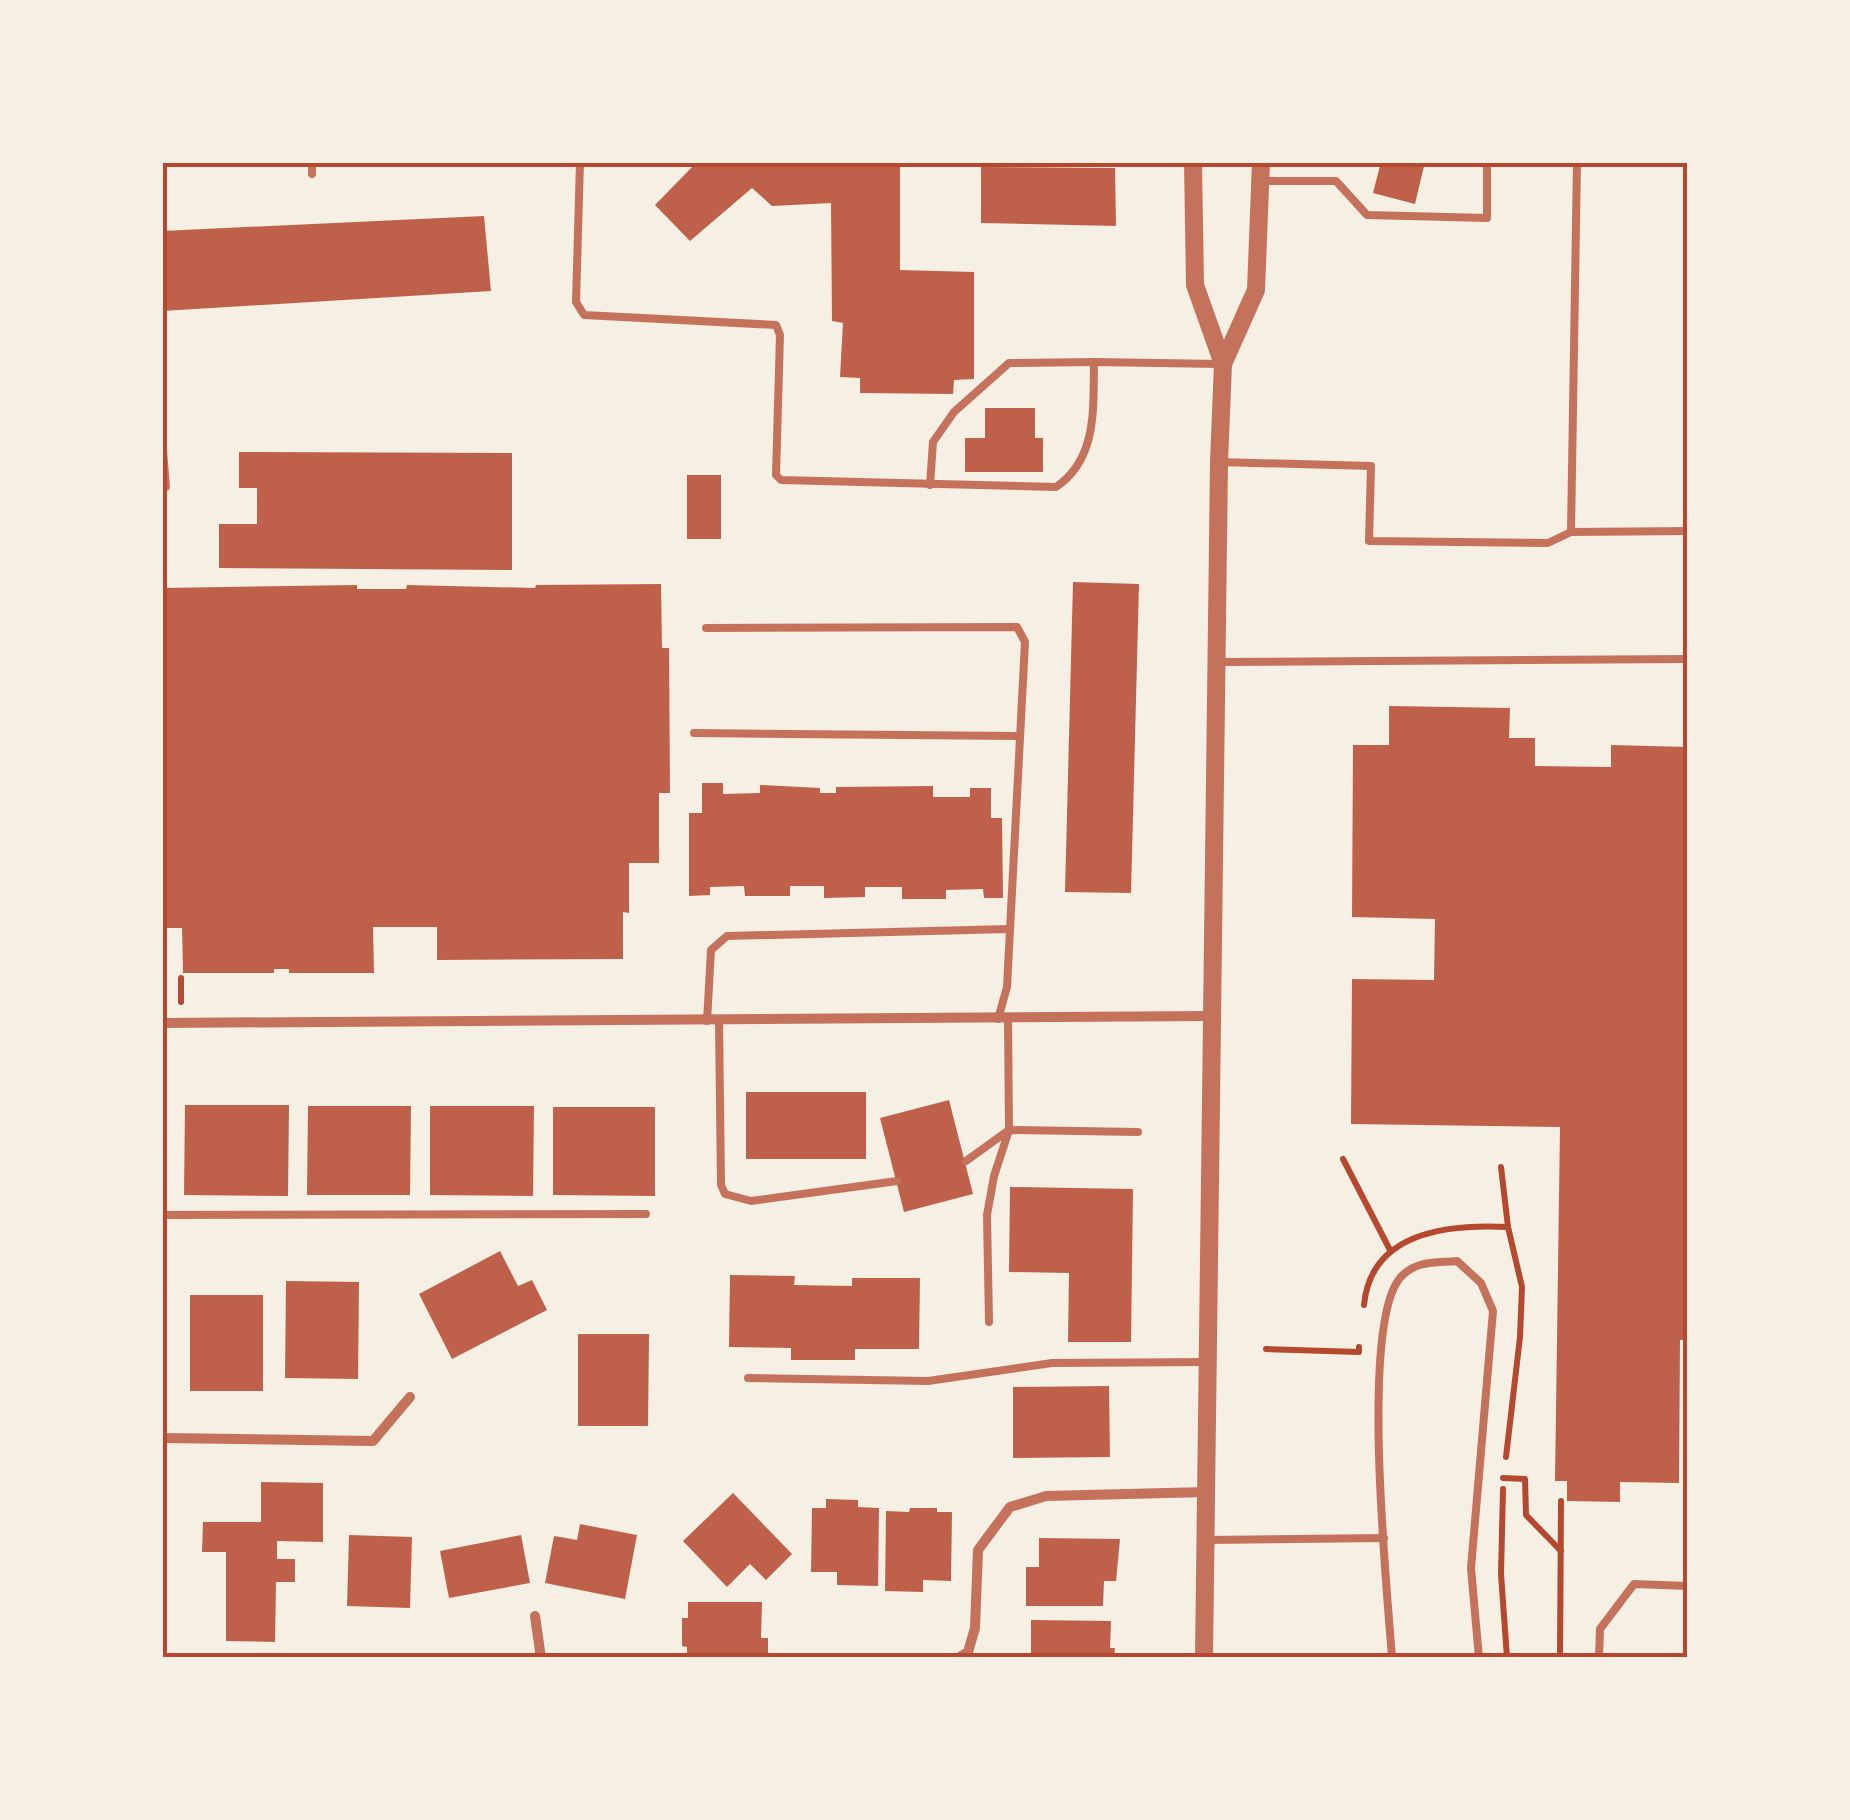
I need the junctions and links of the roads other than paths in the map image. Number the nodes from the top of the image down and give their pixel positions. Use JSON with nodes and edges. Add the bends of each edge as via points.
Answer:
{"nodes":[{"id":1,"x":312,"y":162,"type":"edge"},
{"id":2,"x":580,"y":162,"type":"edge"},
{"id":3,"x":1193,"y":162,"type":"edge"},
{"id":4,"x":1487,"y":162,"type":"edge"},
{"id":5,"x":1577,"y":162,"type":"edge"},
{"id":6,"x":1261,"y":172,"type":"edge"},
{"id":7,"x":312,"y":174,"type":"dead end"},
{"id":8,"x":1094,"y":362,"type":"junction"},
{"id":9,"x":1223,"y":364,"type":"junction"},
{"id":10,"x":162,"y":438,"type":"edge"},
{"id":11,"x":1219,"y":462,"type":"junction"},
{"id":12,"x":930,"y":485,"type":"junction"},
{"id":13,"x":162,"y":489,"type":"edge"},
{"id":14,"x":1688,"y":531,"type":"edge"},
{"id":15,"x":1570,"y":532,"type":"junction"},
{"id":16,"x":706,"y":628,"type":"dead end"},
{"id":17,"x":1688,"y":659,"type":"edge"},
{"id":18,"x":1214,"y":662,"type":"junction"},
{"id":19,"x":694,"y":733,"type":"dead end"},
{"id":20,"x":1020,"y":736,"type":"junction"},
{"id":21,"x":1010,"y":929,"type":"junction"},
{"id":22,"x":1211,"y":1016,"type":"junction"},
{"id":23,"x":1003,"y":1019,"type":"junction"},
{"id":24,"x":713,"y":1021,"type":"junction"},
{"id":25,"x":162,"y":1022,"type":"edge"},
{"id":26,"x":1009,"y":1130,"type":"junction"},
{"id":27,"x":1138,"y":1132,"type":"dead end"},
{"id":28,"x":966,"y":1161,"type":"dead end"},
{"id":29,"x":897,"y":1181,"type":"dead end"},
{"id":30,"x":646,"y":1214,"type":"dead end"},
{"id":31,"x":162,"y":1215,"type":"edge"},
{"id":32,"x":989,"y":1322,"type":"dead end"},
{"id":33,"x":1209,"y":1362,"type":"junction"},
{"id":34,"x":748,"y":1378,"type":"dead end"},
{"id":35,"x":410,"y":1397,"type":"dead end"},
{"id":36,"x":162,"y":1438,"type":"edge"},
{"id":37,"x":1206,"y":1492,"type":"junction"},
{"id":38,"x":1384,"y":1538,"type":"junction"},
{"id":39,"x":1206,"y":1540,"type":"junction"},
{"id":40,"x":1688,"y":1586,"type":"edge"},
{"id":41,"x":536,"y":1616,"type":"dead end"},
{"id":42,"x":541,"y":1658,"type":"edge"},
{"id":43,"x":958,"y":1658,"type":"edge"},
{"id":44,"x":1204,"y":1658,"type":"edge"},
{"id":45,"x":1392,"y":1658,"type":"edge"},
{"id":46,"x":1479,"y":1658,"type":"edge"},
{"id":47,"x":1599,"y":1658,"type":"edge"}],
"edges":[{"from":1,"to":7,"type":"lane"},
{"from":2,"to":12,"type":"lane","via":[[576,302],[584,316],[776,325],[776,475]]},
{"from":3,"to":9,"type":"street","via":[[1195,285]]},
{"from":4,"to":6,"type":"lane","via":[[1488,218],[1367,215],[1336,182]]},
{"from":5,"to":15,"type":"lane"},
{"from":6,"to":9,"type":"street","via":[[1256,290]]},
{"from":8,"to":9,"type":"lane"},
{"from":8,"to":12,"type":"lane","via":[[1009,362],[954,412],[934,442]]},
{"from":8,"to":12,"type":"lane","via":[[1092,432],[1073,476],[1056,487]]},
{"from":9,"to":11,"type":"street"},
{"from":10,"to":13,"type":"lane"},
{"from":11,"to":15,"type":"lane","via":[[1371,466],[1369,541],[1548,543]]},
{"from":11,"to":18,"type":"street"},
{"from":14,"to":15,"type":"lane"},
{"from":16,"to":20,"type":"lane","via":[[1017,626],[1025,642]]},
{"from":17,"to":18,"type":"lane"},
{"from":18,"to":22,"type":"street"},
{"from":19,"to":20,"type":"lane"},
{"from":20,"to":21,"type":"lane"},
{"from":21,"to":23,"type":"lane"},
{"from":21,"to":24,"type":"lane","via":[[728,936],[711,950]]},
{"from":22,"to":23,"type":"street"},
{"from":22,"to":33,"type":"street"},
{"from":23,"to":24,"type":"street"},
{"from":23,"to":26,"type":"lane"},
{"from":24,"to":25,"type":"street"},
{"from":24,"to":29,"type":"lane","via":[[725,1194],[751,1201]]},
{"from":26,"to":27,"type":"lane"},
{"from":26,"to":28,"type":"lane"},
{"from":26,"to":32,"type":"lane","via":[[987,1215]]},
{"from":30,"to":31,"type":"lane"},
{"from":33,"to":34,"type":"lane","via":[[1052,1362],[928,1381]]},
{"from":33,"to":37,"type":"street"},
{"from":35,"to":36,"type":"street","via":[[372,1441]]},
{"from":37,"to":39,"type":"street"},
{"from":37,"to":43,"type":"street","via":[[1046,1496],[1010,1508],[978,1550],[975,1628],[968,1652]]},
{"from":38,"to":39,"type":"lane"},
{"from":38,"to":45,"type":"lane"},
{"from":38,"to":46,"type":"lane","via":[[1381,1326],[1399,1279],[1418,1264],[1457,1261],[1481,1283],[1493,1310],[1471,1568]]},
{"from":39,"to":44,"type":"street"},
{"from":40,"to":47,"type":"lane","via":[[1634,1584],[1600,1629]]},
{"from":41,"to":42,"type":"street"}]}
